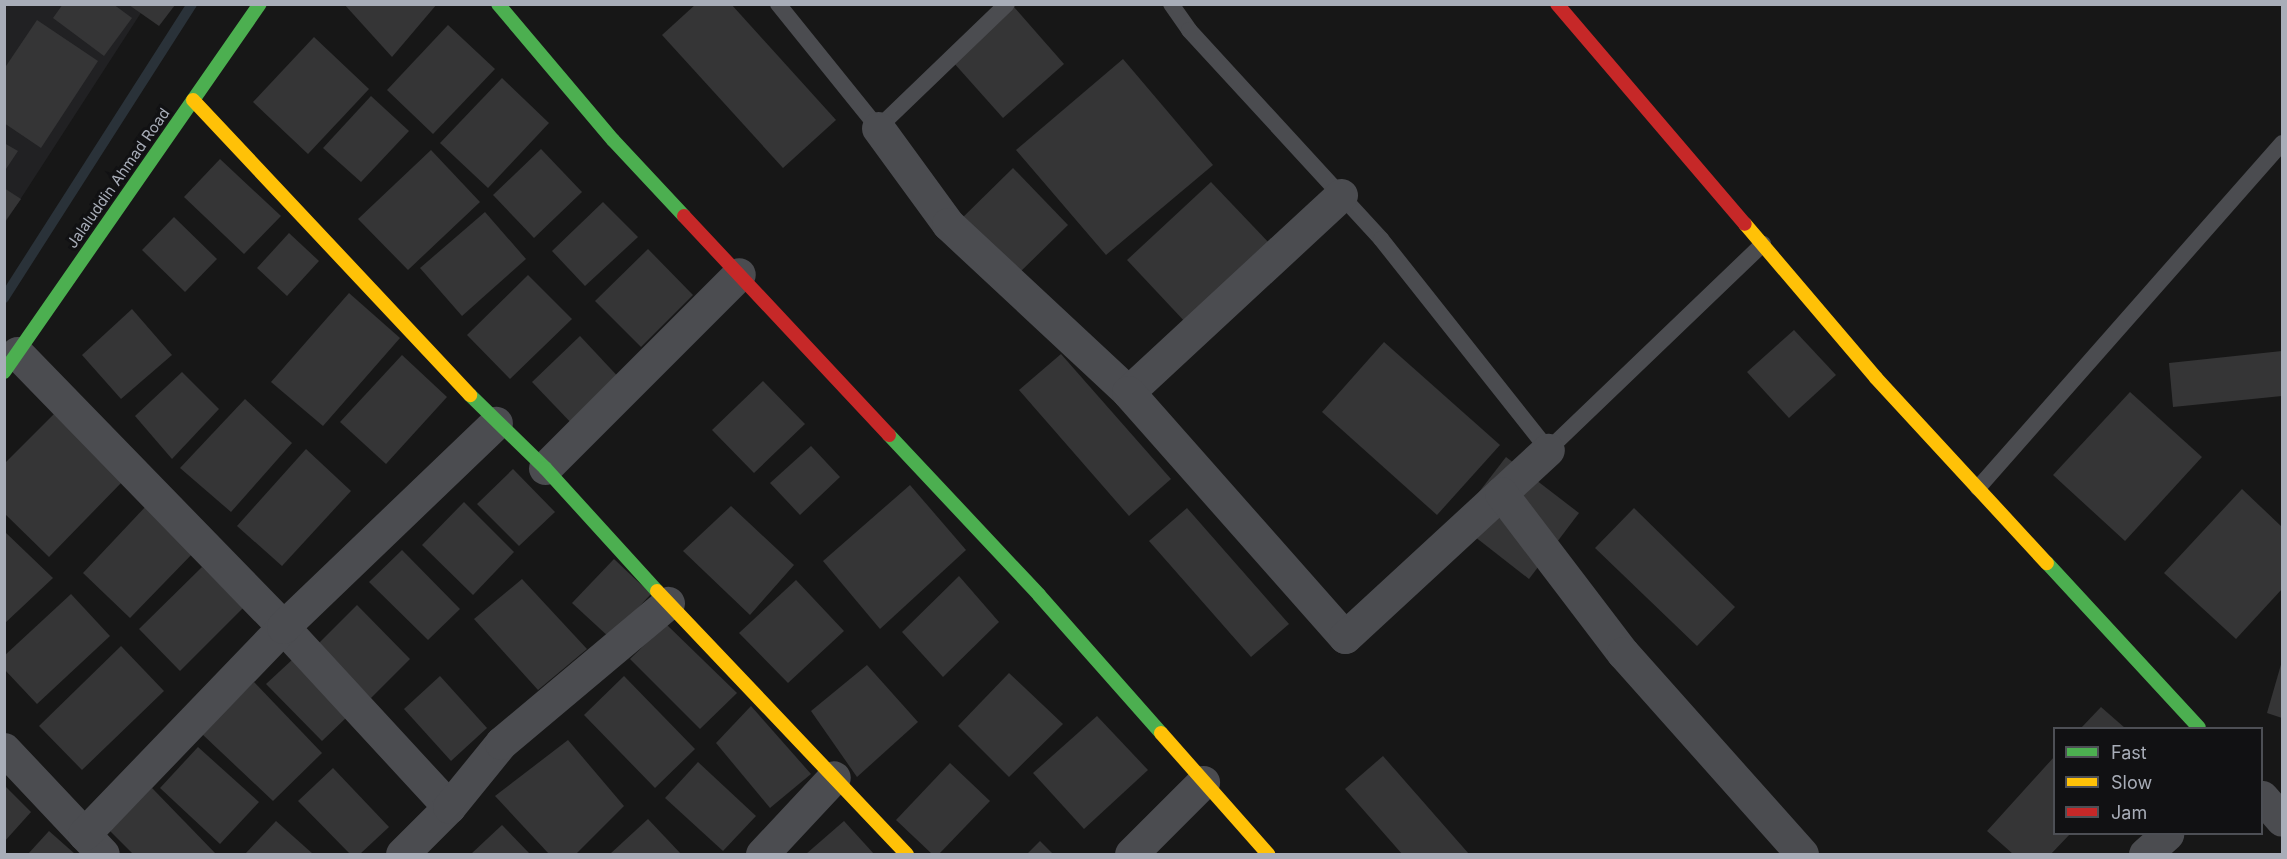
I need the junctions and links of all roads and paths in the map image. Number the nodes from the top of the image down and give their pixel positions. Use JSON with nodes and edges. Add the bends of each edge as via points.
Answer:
{"nodes":[{"id":1,"x":260,"y":4,"type":"edge"},
{"id":2,"x":498,"y":4,"type":"edge"},
{"id":3,"x":778,"y":4,"type":"edge"},
{"id":4,"x":1007,"y":4,"type":"edge"},
{"id":5,"x":1171,"y":4,"type":"edge"},
{"id":6,"x":1557,"y":4,"type":"edge"},
{"id":7,"x":193,"y":100,"type":"junction"},
{"id":8,"x":878,"y":128,"type":"junction"},
{"id":9,"x":2283,"y":143,"type":"edge"},
{"id":10,"x":1341,"y":195,"type":"junction"},
{"id":11,"x":1763,"y":244,"type":"junction"},
{"id":12,"x":739,"y":274,"type":"junction"},
{"id":13,"x":10,"y":362,"type":"edge"},
{"id":14,"x":1128,"y":392,"type":"junction"},
{"id":15,"x":496,"y":423,"type":"junction"},
{"id":16,"x":1548,"y":450,"type":"junction"},
{"id":17,"x":545,"y":468,"type":"junction"},
{"id":18,"x":1978,"y":488,"type":"junction"},
{"id":19,"x":1501,"y":493,"type":"junction"},
{"id":20,"x":668,"y":603,"type":"junction"},
{"id":21,"x":282,"y":627,"type":"junction"},
{"id":22,"x":2197,"y":727,"type":"edge"},
{"id":23,"x":4,"y":749,"type":"edge"},
{"id":24,"x":834,"y":777,"type":"junction"},
{"id":25,"x":1203,"y":782,"type":"junction"},
{"id":26,"x":2263,"y":798,"type":"edge"},
{"id":27,"x":448,"y":807,"type":"junction"},
{"id":28,"x":2283,"y":820,"type":"edge"},
{"id":29,"x":2166,"y":835,"type":"edge"},
{"id":30,"x":93,"y":844,"type":"edge"},
{"id":31,"x":402,"y":855,"type":"edge"},
{"id":32,"x":762,"y":855,"type":"edge"},
{"id":33,"x":907,"y":855,"type":"edge"},
{"id":34,"x":1131,"y":855,"type":"edge"},
{"id":35,"x":1268,"y":855,"type":"edge"},
{"id":36,"x":1802,"y":855,"type":"edge"},
{"id":37,"x":2145,"y":855,"type":"edge"}],
"edges":[{"from":1,"to":7,"type":"street","name":"Jalaluddin Ahmad Road"},
{"from":2,"to":12,"type":"street","via":[[613,140]]},
{"from":3,"to":8,"type":"lane"},
{"from":4,"to":8,"type":"lane"},
{"from":5,"to":10,"type":"lane","via":[[1189,30]]},
{"from":6,"to":11,"type":"street"},
{"from":7,"to":13,"type":"street","name":"Jalaluddin Ahmad Road"},
{"from":7,"to":15,"type":"street"},
{"from":8,"to":14,"type":"street","via":[[948,224]]},
{"from":9,"to":18,"type":"lane"},
{"from":10,"to":14,"type":"street"},
{"from":10,"to":16,"type":"lane","via":[[1381,239]]},
{"from":11,"to":16,"type":"lane"},
{"from":11,"to":18,"type":"street","via":[[1876,378]]},
{"from":12,"to":17,"type":"street"},
{"from":12,"to":25,"type":"street","via":[[1039,595]]},
{"from":13,"to":21,"type":"street"},
{"from":14,"to":19,"type":"street","via":[[1345,637]]},
{"from":15,"to":17,"type":"street"},
{"from":15,"to":21,"type":"street"},
{"from":16,"to":19,"type":"street"},
{"from":17,"to":20,"type":"street"},
{"from":18,"to":22,"type":"street"},
{"from":19,"to":36,"type":"street","via":[[1623,653]]},
{"from":20,"to":24,"type":"street"},
{"from":20,"to":27,"type":"street","via":[[501,743]]},
{"from":21,"to":27,"type":"street"},
{"from":21,"to":30,"type":"street"},
{"from":23,"to":30,"type":"street"},
{"from":24,"to":32,"type":"street"},
{"from":24,"to":33,"type":"street"},
{"from":25,"to":34,"type":"street"},
{"from":25,"to":35,"type":"street"},
{"from":26,"to":28,"type":"street"},
{"from":27,"to":31,"type":"street"},
{"from":29,"to":37,"type":"street"}]}
